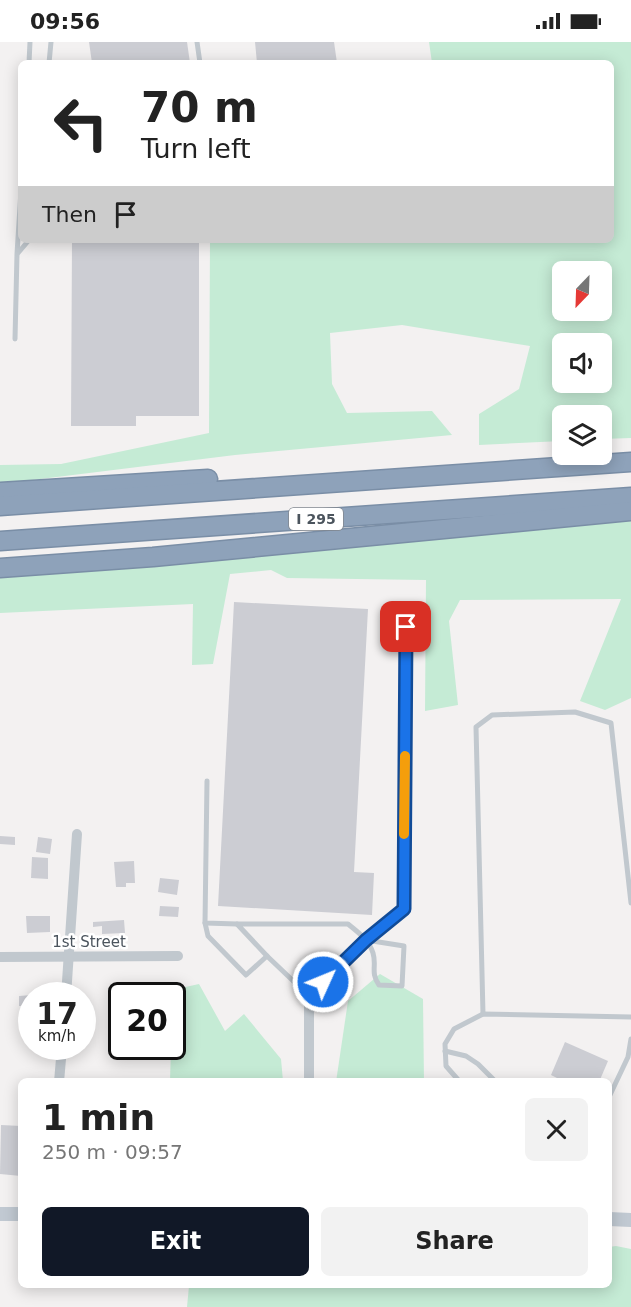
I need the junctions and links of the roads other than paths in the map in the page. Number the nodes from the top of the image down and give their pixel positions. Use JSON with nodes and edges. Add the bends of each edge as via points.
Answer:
{"nodes":[{"id":1,"x":30,"y":42,"type":"edge"},
{"id":2,"x":51,"y":42,"type":"edge"},
{"id":3,"x":197,"y":42,"type":"edge"},
{"id":4,"x":29,"y":60,"type":"edge"},
{"id":5,"x":49,"y":60,"type":"edge"},
{"id":6,"x":200,"y":60,"type":"edge"},
{"id":7,"x":18,"y":238,"type":"edge"},
{"id":8,"x":26,"y":243,"type":"edge"},
{"id":9,"x":17,"y":254,"type":"junction"},
{"id":10,"x":15,"y":339,"type":"dead end"},
{"id":11,"x":631,"y":462,"type":"edge"},
{"id":12,"x":377,"y":480,"type":"junction"},
{"id":13,"x":0,"y":492,"type":"edge"},
{"id":14,"x":631,"y":496,"type":"edge"},
{"id":15,"x":0,"y":506,"type":"edge"},
{"id":16,"x":631,"y":511,"type":"edge"},
{"id":17,"x":154,"y":530,"type":"junction"},
{"id":18,"x":0,"y":541,"type":"edge"},
{"id":19,"x":0,"y":552,"type":"edge"},
{"id":20,"x":0,"y":568,"type":"edge"},
{"id":21,"x":406,"y":627,"type":"dead end"},
{"id":22,"x":207,"y":781,"type":"dead end"},
{"id":23,"x":77,"y":834,"type":"dead end"},
{"id":24,"x":631,"y":903,"type":"edge"},
{"id":25,"x":205,"y":923,"type":"junction"},
{"id":26,"x":237,"y":924,"type":"junction"},
{"id":27,"x":366,"y":940,"type":"junction"},
{"id":28,"x":178,"y":956,"type":"dead end"},
{"id":29,"x":267,"y":956,"type":"junction"},
{"id":30,"x":0,"y":957,"type":"edge"},
{"id":31,"x":69,"y":958,"type":"junction"},
{"id":32,"x":67,"y":982,"type":"edge"},
{"id":33,"x":309,"y":996,"type":"junction"},
{"id":34,"x":483,"y":1014,"type":"junction"},
{"id":35,"x":631,"y":1017,"type":"edge"},
{"id":36,"x":631,"y":1039,"type":"edge"},
{"id":37,"x":446,"y":1051,"type":"junction"},
{"id":38,"x":61,"y":1060,"type":"edge"},
{"id":39,"x":59,"y":1078,"type":"edge"},
{"id":40,"x":309,"y":1078,"type":"edge"},
{"id":41,"x":456,"y":1078,"type":"edge"},
{"id":42,"x":492,"y":1078,"type":"edge"},
{"id":43,"x":612,"y":1091,"type":"edge"},
{"id":44,"x":0,"y":1214,"type":"edge"},
{"id":45,"x":18,"y":1214,"type":"edge"},
{"id":46,"x":612,"y":1219,"type":"edge"},
{"id":47,"x":631,"y":1220,"type":"edge"}],
"edges":[{"from":1,"to":4,"type":"lane"},
{"from":2,"to":5,"type":"lane"},
{"from":3,"to":6,"type":"lane"},
{"from":7,"to":9,"type":"lane"},
{"from":8,"to":9,"type":"lane"},
{"from":9,"to":10,"type":"lane"},
{"from":11,"to":12,"type":"highway","number":"I 295"},
{"from":12,"to":13,"type":"highway","via":[[314,472]]},
{"from":12,"to":15,"type":"highway","number":"I 295"},
{"from":14,"to":17,"type":"highway","number":"I 295"},
{"from":16,"to":20,"type":"highway"},
{"from":17,"to":18,"type":"highway","number":"I 295"},
{"from":17,"to":19,"type":"highway","via":[[123,543]]},
{"from":21,"to":27,"type":"lane","via":[[404,909]]},
{"from":22,"to":25,"type":"lane"},
{"from":23,"to":31,"type":"street"},
{"from":24,"to":34,"type":"lane","via":[[612,723],[575,712],[492,715],[476,727]]},
{"from":25,"to":26,"type":"lane"},
{"from":25,"to":29,"type":"lane","via":[[208,936],[246,975]]},
{"from":26,"to":27,"type":"lane","via":[[348,924]]},
{"from":26,"to":29,"type":"lane"},
{"from":27,"to":27,"type":"lane","via":[[379,985],[402,986],[404,946]]},
{"from":27,"to":33,"type":"lane"},
{"from":28,"to":31,"type":"street","name":"1st Street"},
{"from":29,"to":33,"type":"lane"},
{"from":30,"to":31,"type":"street","name":"1st Street"},
{"from":31,"to":32,"type":"street"},
{"from":33,"to":40,"type":"street"},
{"from":34,"to":35,"type":"lane"},
{"from":34,"to":37,"type":"lane","via":[[454,1029],[445,1044]]},
{"from":36,"to":43,"type":"lane","via":[[628,1057]]},
{"from":37,"to":41,"type":"lane","via":[[446,1066]]},
{"from":37,"to":42,"type":"lane","via":[[466,1056]]},
{"from":38,"to":39,"type":"street"},
{"from":44,"to":45,"type":"main road"},
{"from":46,"to":47,"type":"main road"}]}
